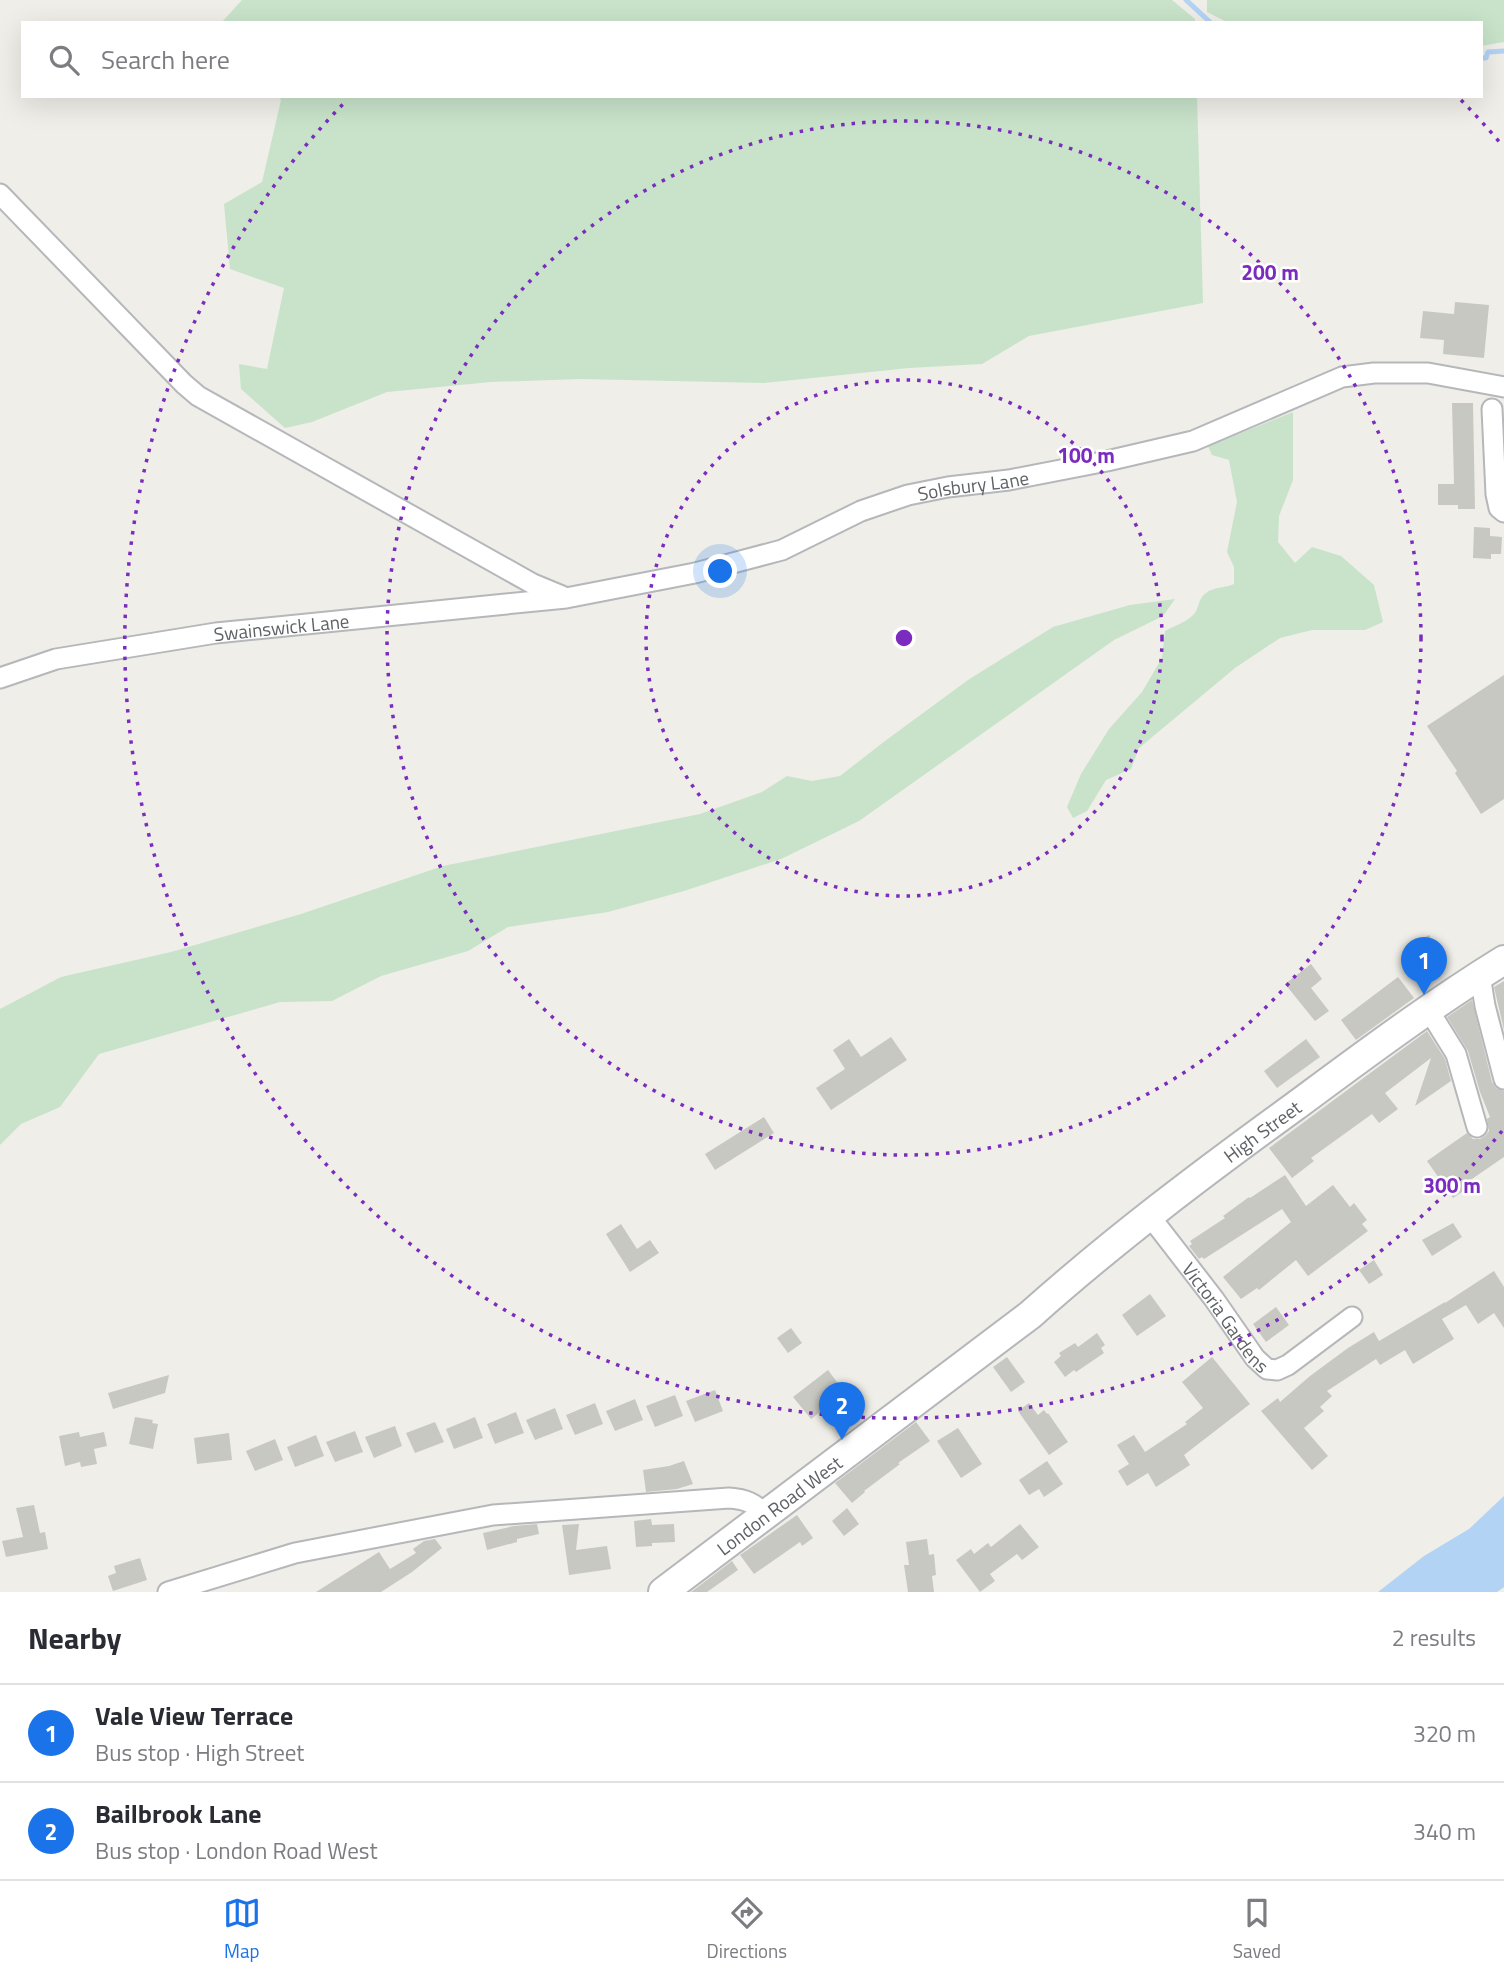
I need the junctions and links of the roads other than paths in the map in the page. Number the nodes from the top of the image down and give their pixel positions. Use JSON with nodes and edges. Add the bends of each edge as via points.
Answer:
{"nodes":[{"id":1,"x":0,"y":194,"type":"edge"},
{"id":2,"x":1504,"y":387,"type":"edge"},
{"id":3,"x":1492,"y":409,"type":"dead end"},
{"id":4,"x":1504,"y":512,"type":"edge"},
{"id":5,"x":566,"y":597,"type":"junction"},
{"id":6,"x":0,"y":678,"type":"edge"},
{"id":7,"x":1504,"y":960,"type":"edge"},
{"id":8,"x":1480,"y":975,"type":"junction"},
{"id":9,"x":1428,"y":1009,"type":"junction"},
{"id":10,"x":1504,"y":1079,"type":"edge"},
{"id":11,"x":1477,"y":1128,"type":"dead end"},
{"id":12,"x":1149,"y":1214,"type":"junction"},
{"id":13,"x":1030,"y":1315,"type":"joint"},
{"id":14,"x":1352,"y":1317,"type":"dead end"},
{"id":15,"x":766,"y":1515,"type":"junction"},
{"id":16,"x":168,"y":1592,"type":"edge"},
{"id":17,"x":663,"y":1592,"type":"edge"}],
"edges":[{"from":1,"to":5,"type":"street","via":[[198,396],[533,584]]},
{"from":2,"to":5,"type":"street","name":"Solsbury Lane","via":[[1418,373],[1342,377],[1193,440],[1009,480],[908,495],[861,511],[782,550],[695,573]]},
{"from":3,"to":4,"type":"street","via":[[1496,494]]},
{"from":5,"to":6,"type":"street","name":"Swainswick Lane","via":[[216,633],[56,659]]},
{"from":7,"to":8,"type":"street","name":"High Street"},
{"from":8,"to":9,"type":"street","name":"High Street"},
{"from":8,"to":10,"type":"street"},
{"from":9,"to":11,"type":"street","via":[[1456,1054]]},
{"from":9,"to":12,"type":"street","name":"High Street"},
{"from":12,"to":13,"type":"street","name":"High Street"},
{"from":12,"to":14,"type":"street","name":"Victoria Gardens","via":[[1267,1369],[1288,1365]]},
{"from":13,"to":15,"type":"street","name":"London Road West"},
{"from":15,"to":16,"type":"street","via":[[755,1503],[729,1498],[493,1515],[295,1553]]},
{"from":15,"to":17,"type":"street","name":"London Road West"}]}
